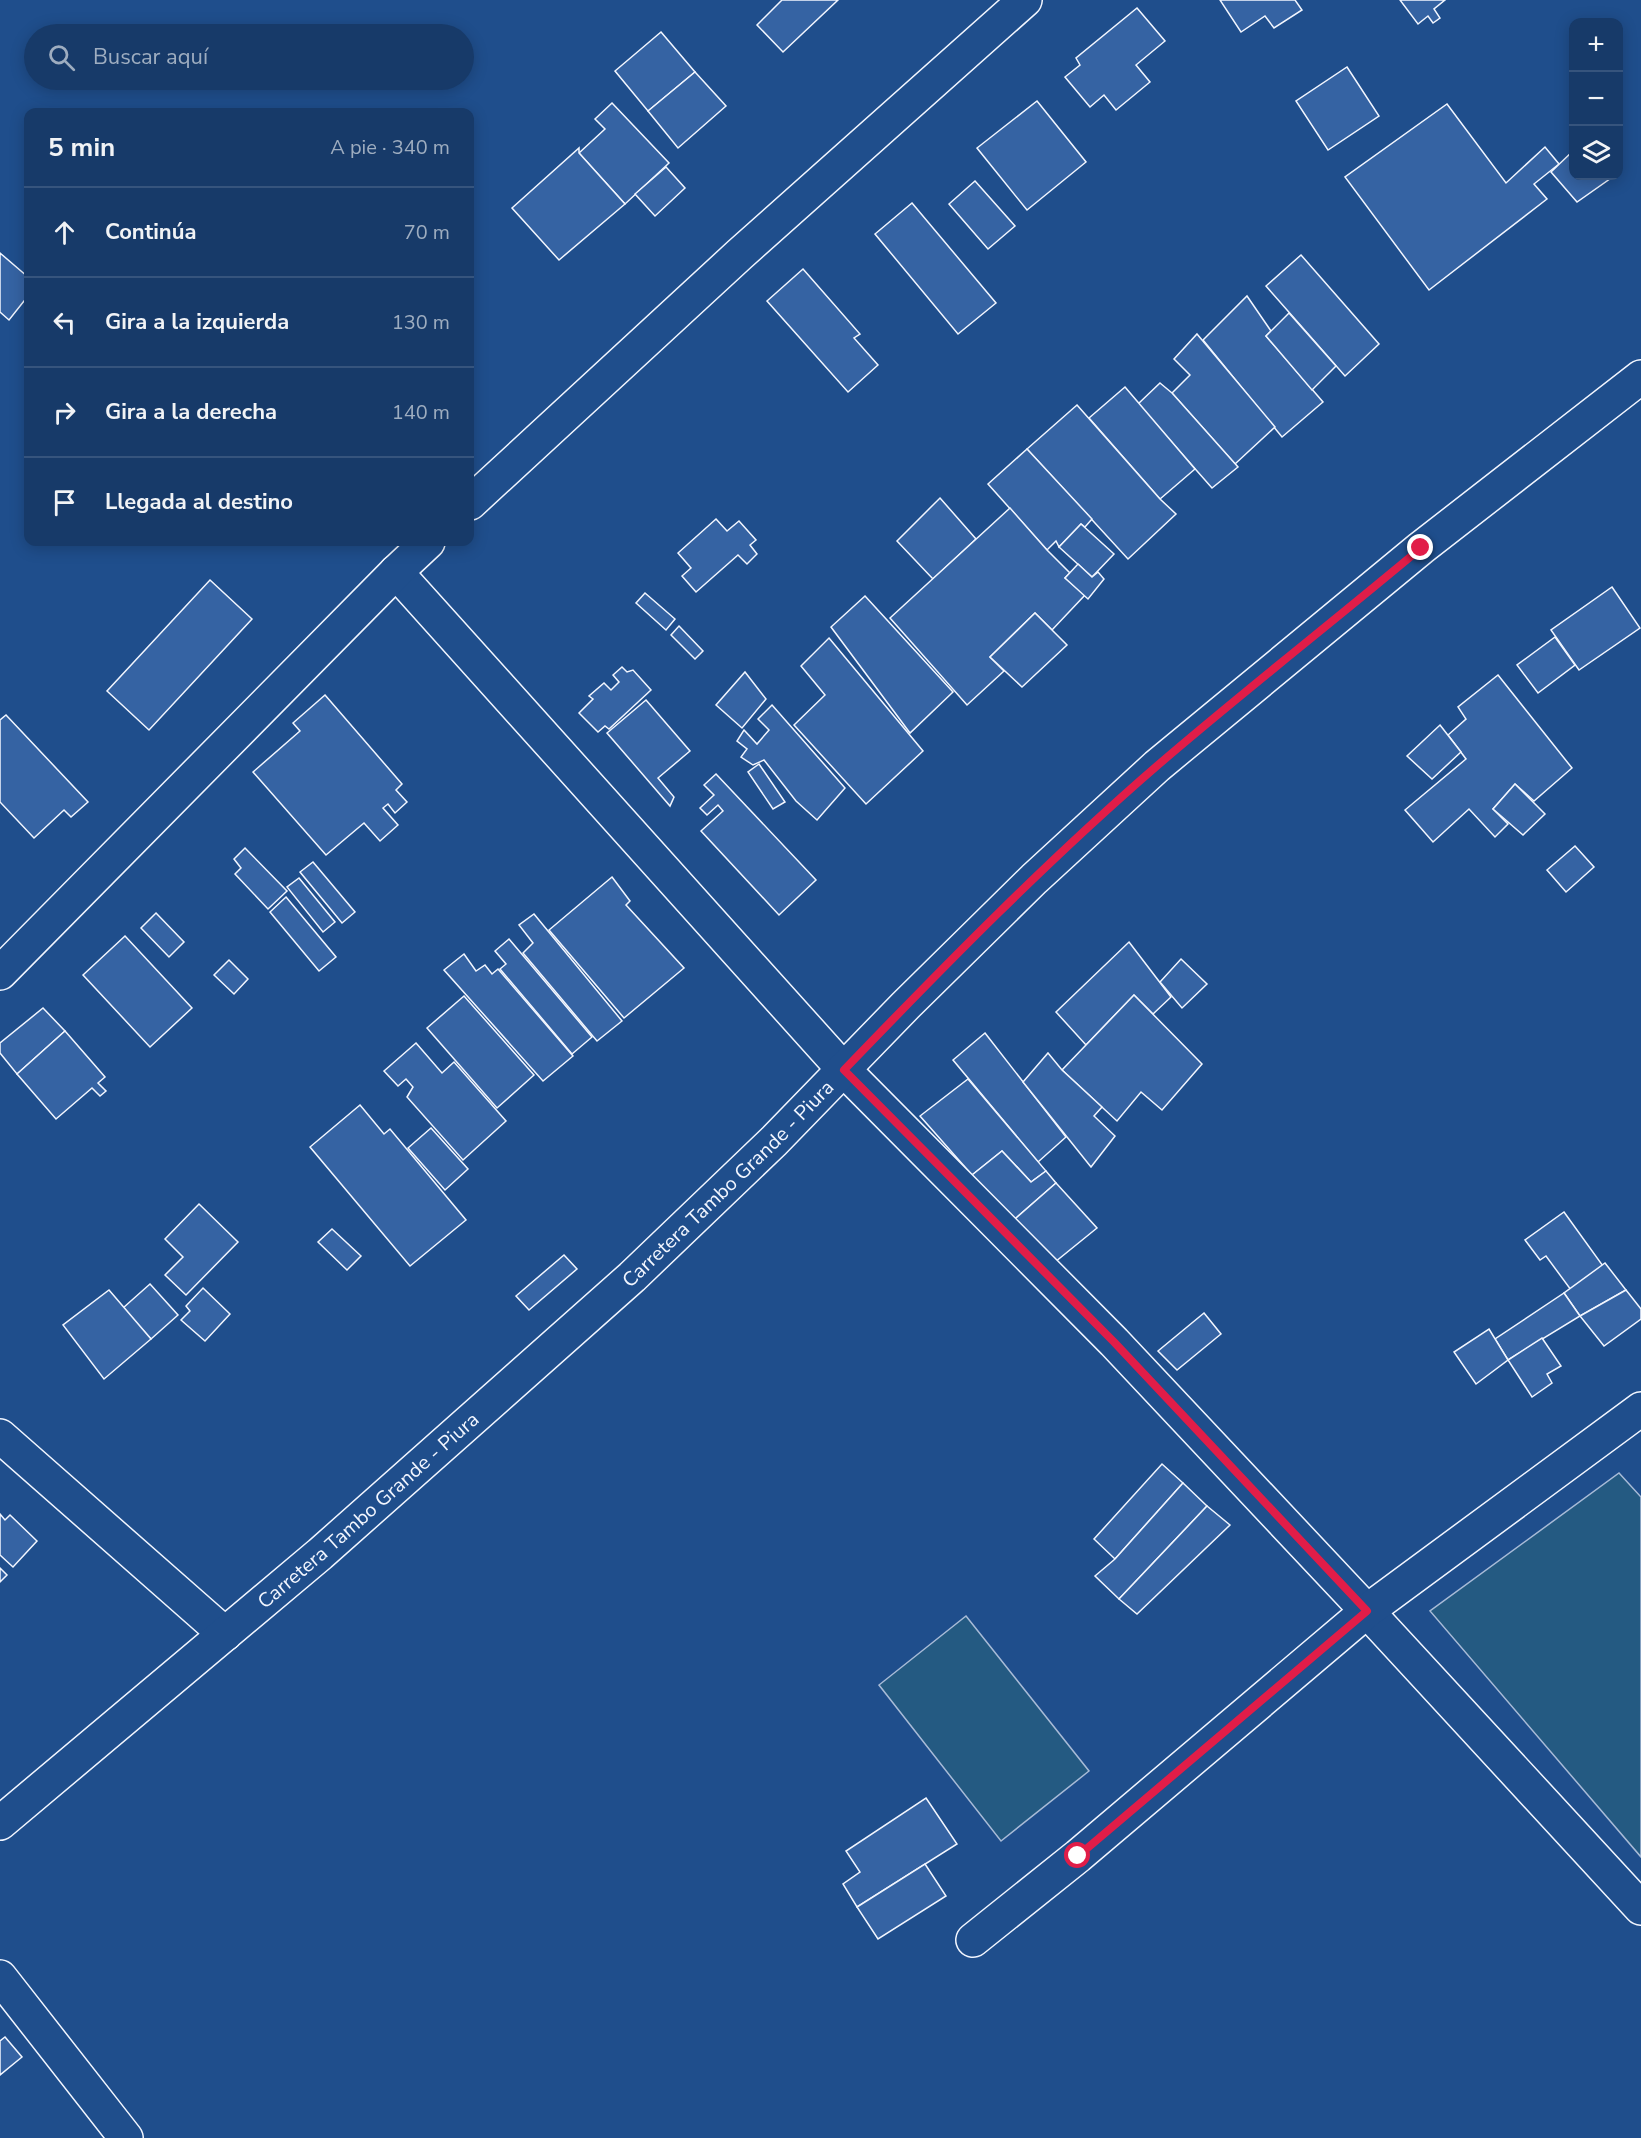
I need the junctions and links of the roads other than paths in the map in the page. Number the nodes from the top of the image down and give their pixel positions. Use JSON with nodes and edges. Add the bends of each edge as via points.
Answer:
{"nodes":[{"id":1,"x":1025,"y":0,"type":"edge"},
{"id":2,"x":1641,"y":377,"type":"edge"},
{"id":3,"x":474,"y":499,"type":"edge"},
{"id":4,"x":424,"y":546,"type":"edge"},
{"id":5,"x":396,"y":572,"type":"junction"},
{"id":6,"x":0,"y":973,"type":"edge"},
{"id":7,"x":844,"y":1070,"type":"junction"},
{"id":8,"x":1641,"y":1409,"type":"edge"},
{"id":9,"x":0,"y":1436,"type":"edge"},
{"id":10,"x":1367,"y":1611,"type":"junction"},
{"id":11,"x":225,"y":1634,"type":"junction"},
{"id":12,"x":0,"y":1823,"type":"edge"},
{"id":13,"x":1641,"y":1908,"type":"edge"},
{"id":14,"x":973,"y":1940,"type":"dead end"},
{"id":15,"x":0,"y":1977,"type":"edge"},
{"id":16,"x":126,"y":2138,"type":"edge"}],
"edges":[{"from":1,"to":3,"type":"street","via":[[740,254]]},
{"from":2,"to":7,"type":"street","name":"Carretera Tambo Grande - Piura","via":[[1421,548],[1157,766],[1034,879]]},
{"from":4,"to":5,"type":"street"},
{"from":5,"to":6,"type":"street"},
{"from":5,"to":7,"type":"street"},
{"from":7,"to":10,"type":"street","via":[[1114,1342]]},
{"from":7,"to":11,"type":"street","name":"Carretera Tambo Grande - Piura","via":[[632,1277]]},
{"from":8,"to":10,"type":"street"},
{"from":9,"to":11,"type":"street"},
{"from":10,"to":13,"type":"street"},
{"from":10,"to":14,"type":"street"},
{"from":11,"to":12,"type":"street","name":"Carretera Tambo Grande - Piura"},
{"from":15,"to":16,"type":"street"}]}
